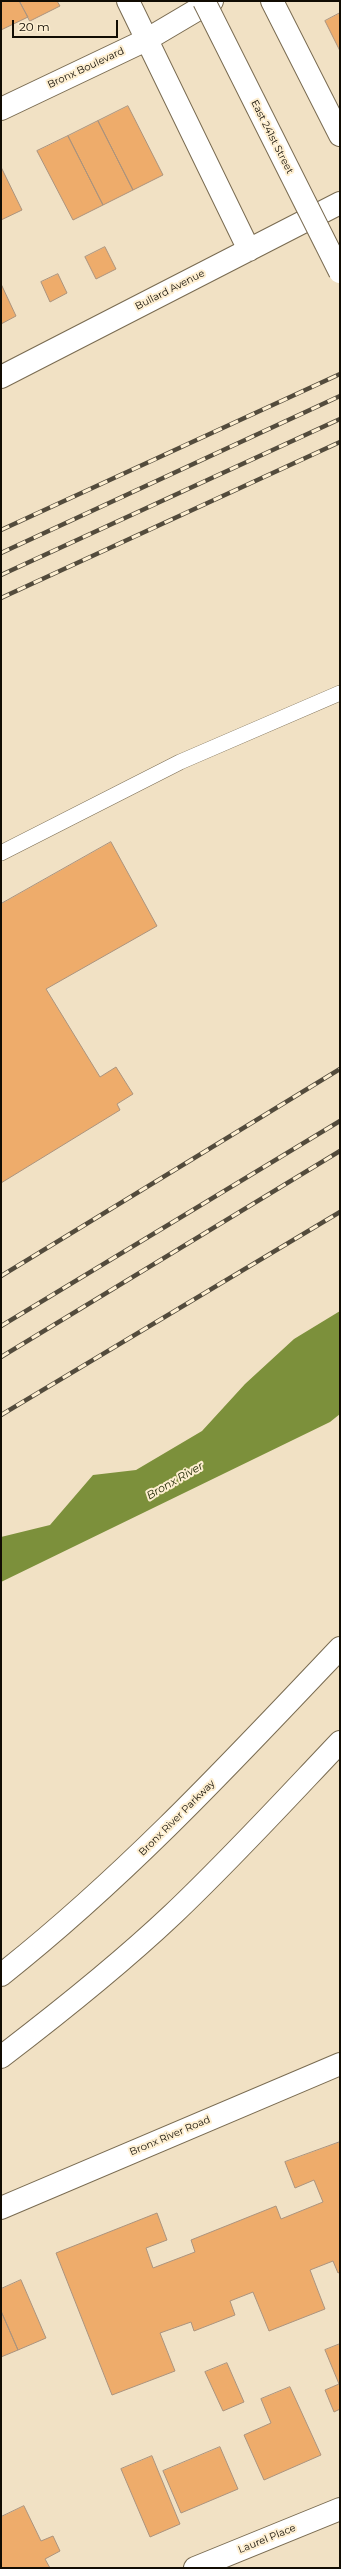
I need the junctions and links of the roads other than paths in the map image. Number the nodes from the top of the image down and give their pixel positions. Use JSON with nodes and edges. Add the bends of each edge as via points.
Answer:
{"nodes":[{"id":1,"x":128,"y":1,"type":"edge"},
{"id":2,"x":204,"y":1,"type":"edge"},
{"id":3,"x":212,"y":1,"type":"edge"},
{"id":4,"x":272,"y":1,"type":"edge"},
{"id":5,"x":146,"y":40,"type":"junction"},
{"id":6,"x":1,"y":109,"type":"edge"},
{"id":7,"x":340,"y":135,"type":"edge"},
{"id":8,"x":340,"y":203,"type":"edge"},
{"id":9,"x":249,"y":250,"type":"junction"},
{"id":10,"x":340,"y":272,"type":"edge"},
{"id":11,"x":1,"y":377,"type":"edge"},
{"id":12,"x":340,"y":693,"type":"edge"},
{"id":13,"x":1,"y":853,"type":"edge"},
{"id":14,"x":340,"y":1648,"type":"edge"},
{"id":15,"x":340,"y":1742,"type":"edge"},
{"id":16,"x":1,"y":1976,"type":"edge"},
{"id":17,"x":1,"y":2057,"type":"edge"},
{"id":18,"x":340,"y":2064,"type":"edge"},
{"id":19,"x":1,"y":2208,"type":"edge"},
{"id":20,"x":340,"y":2509,"type":"edge"},
{"id":21,"x":195,"y":2568,"type":"edge"}],
"edges":[{"from":1,"to":5,"type":"main road"},
{"from":2,"to":10,"type":"main road","name":"East 241st Street","bridge":true},
{"from":3,"to":5,"type":"main road","name":"Bronx Boulevard"},
{"from":4,"to":7,"type":"main road"},
{"from":5,"to":6,"type":"main road","name":"Bronx Boulevard"},
{"from":5,"to":9,"type":"main road"},
{"from":8,"to":9,"type":"main road","name":"Bullard Avenue"},
{"from":9,"to":11,"type":"main road","name":"Bullard Avenue"},
{"from":12,"to":13,"type":"lane","via":[[180,762]]},
{"from":14,"to":16,"type":"main road","name":"Bronx River Parkway","via":[[161,1835],[64,1924]]},
{"from":15,"to":17,"type":"main road","via":[[220,1869],[173,1914],[77,1998]]},
{"from":18,"to":19,"type":"main road","name":"Bronx River Road"},
{"from":20,"to":21,"type":"main road","name":"Laurel Place"}]}
